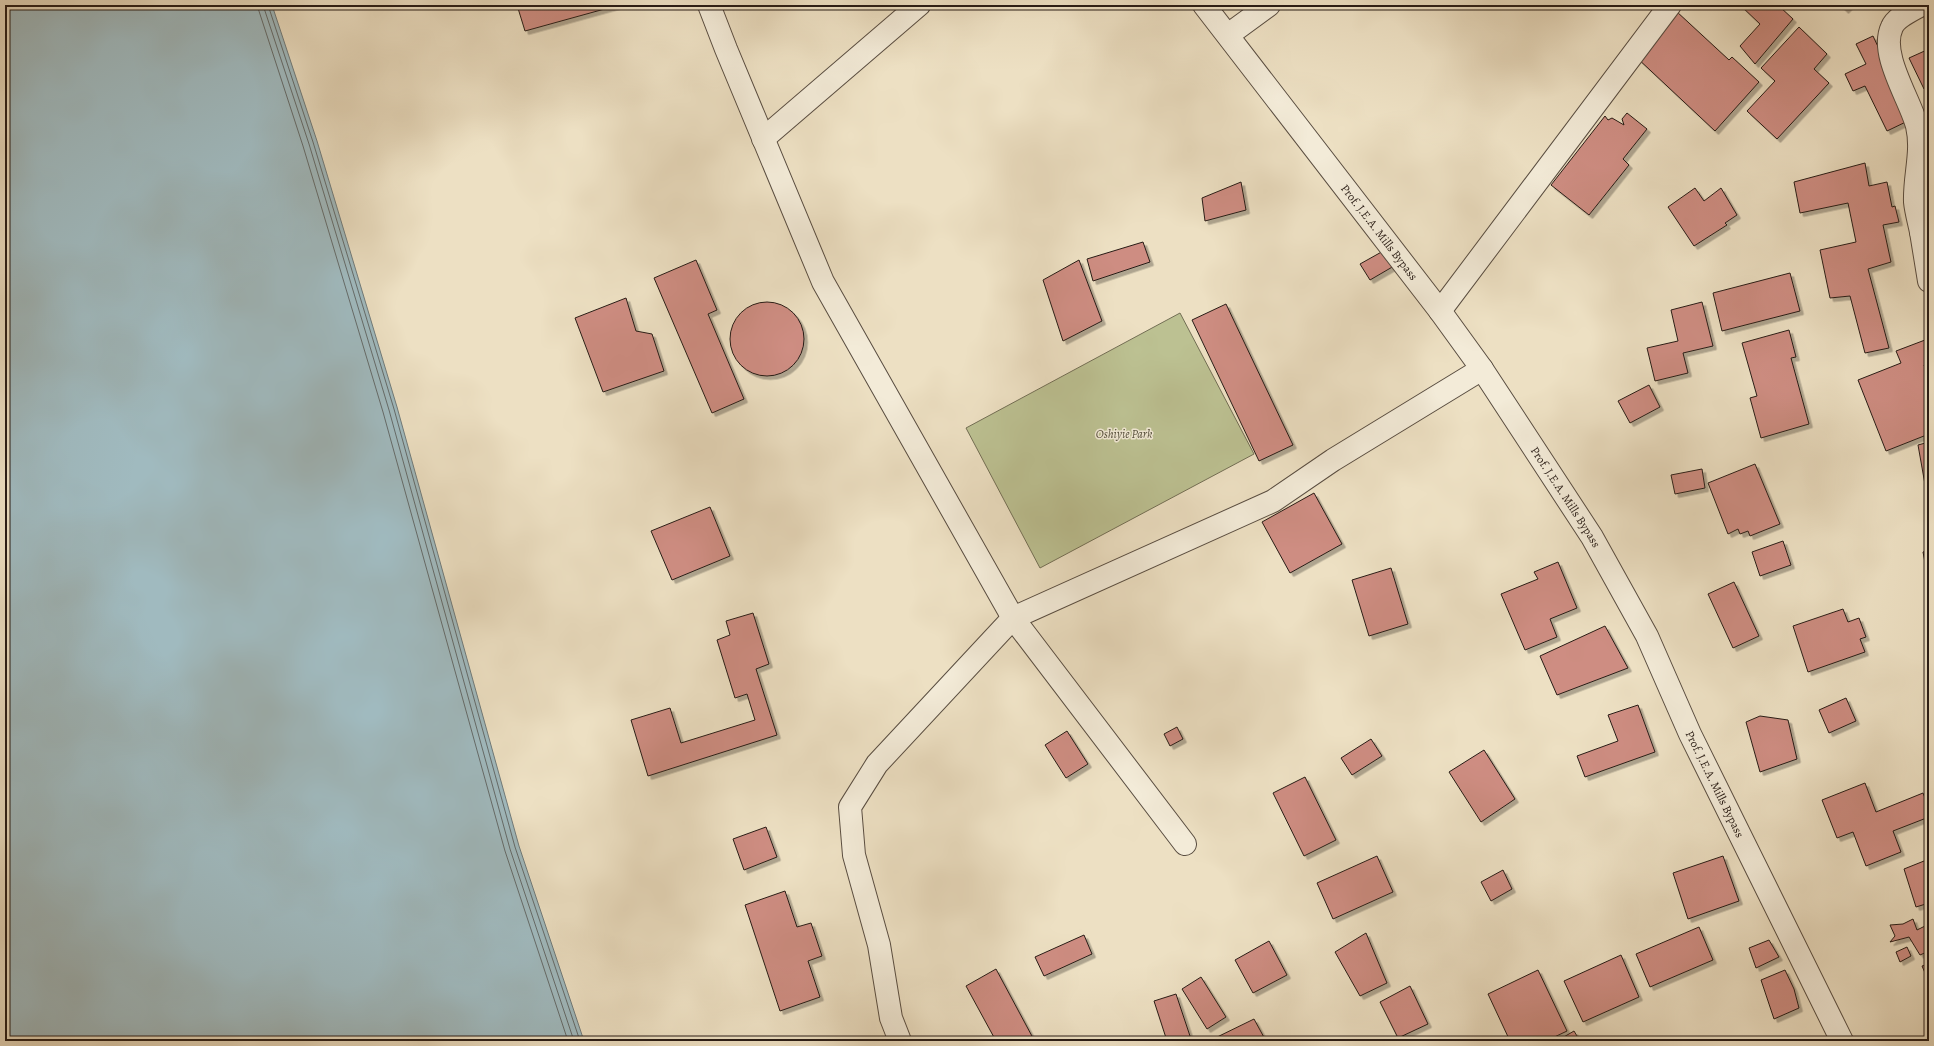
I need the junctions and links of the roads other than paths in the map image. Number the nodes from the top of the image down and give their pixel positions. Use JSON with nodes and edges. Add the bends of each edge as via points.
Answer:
{"nodes":[{"id":1,"x":710,"y":5,"type":"edge"},
{"id":2,"x":919,"y":5,"type":"edge"},
{"id":3,"x":1204,"y":5,"type":"edge"},
{"id":4,"x":1269,"y":5,"type":"edge"},
{"id":5,"x":1670,"y":5,"type":"edge"},
{"id":6,"x":1921,"y":5,"type":"edge"},
{"id":7,"x":1228,"y":35,"type":"junction"},
{"id":8,"x":764,"y":139,"type":"junction"},
{"id":9,"x":1925,"y":231,"type":"edge"},
{"id":10,"x":1929,"y":281,"type":"edge"},
{"id":11,"x":1440,"y":311,"type":"junction"},
{"id":12,"x":1482,"y":369,"type":"junction"},
{"id":13,"x":1013,"y":618,"type":"junction"},
{"id":14,"x":1185,"y":844,"type":"dead end"},
{"id":15,"x":900,"y":1041,"type":"edge"},
{"id":16,"x":1842,"y":1041,"type":"edge"}],
"edges":[{"from":1,"to":8,"type":"street"},
{"from":2,"to":8,"type":"street"},
{"from":3,"to":7,"type":"street","name":"Prof. J.E.A. Mills Bypass"},
{"from":4,"to":7,"type":"street"},
{"from":5,"to":11,"type":"street"},
{"from":6,"to":9,"type":"street","via":[[1892,26],[1889,42],[1892,61],[1917,126],[1920,147],[1915,202]]},
{"from":7,"to":11,"type":"street","name":"Prof. J.E.A. Mills Bypass"},
{"from":8,"to":13,"type":"street","via":[[823,282]]},
{"from":9,"to":10,"type":"street"},
{"from":11,"to":12,"type":"street","name":"Prof. J.E.A. Mills Bypass"},
{"from":12,"to":13,"type":"street","via":[[1333,460],[1273,500]]},
{"from":12,"to":16,"type":"street","name":"Prof. J.E.A. Mills Bypass","via":[[1592,538],[1647,636],[1690,734]]},
{"from":13,"to":14,"type":"street"},
{"from":13,"to":15,"type":"street","via":[[877,764],[850,807],[854,855],[878,944],[891,1018]]}]}
